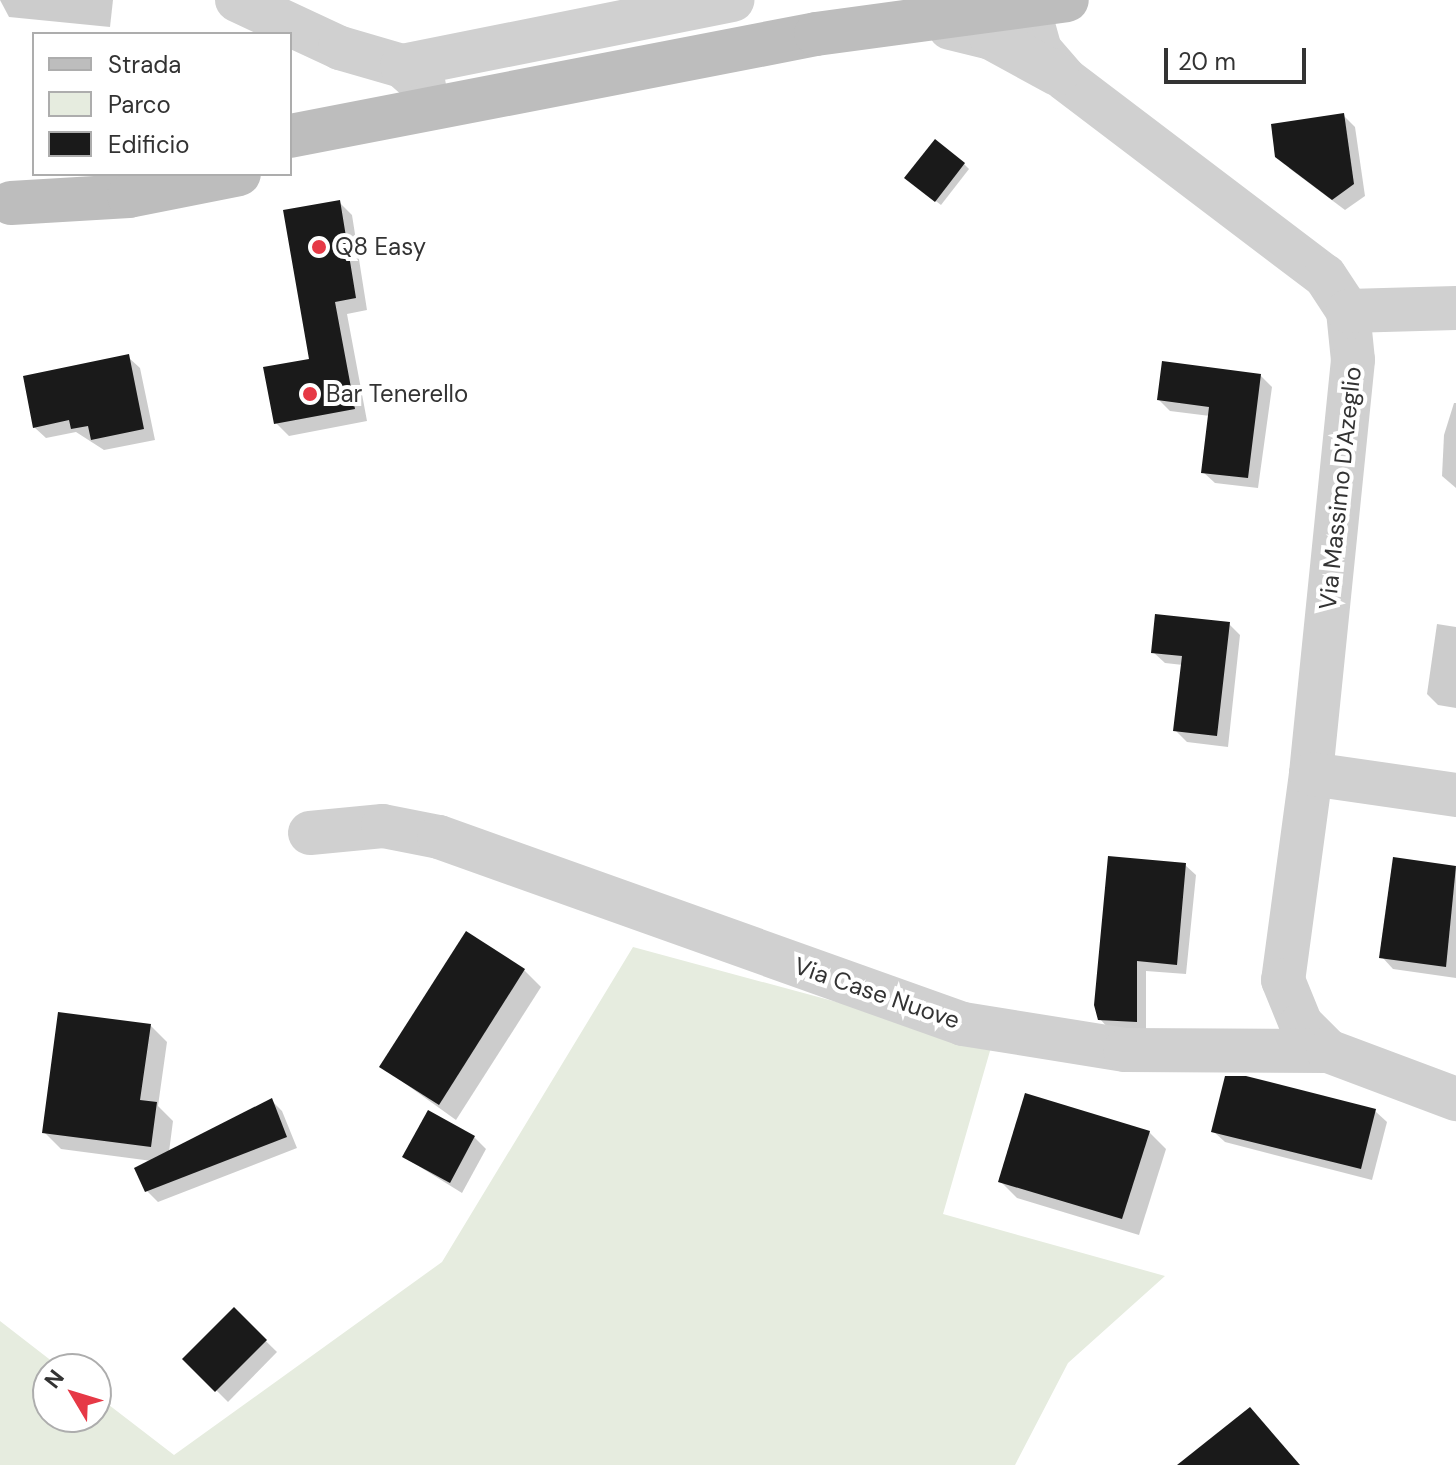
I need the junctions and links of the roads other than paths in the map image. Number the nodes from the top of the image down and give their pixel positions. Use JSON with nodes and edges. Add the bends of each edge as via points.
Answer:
{"nodes":[{"id":1,"x":237,"y":0,"type":"edge"},
{"id":2,"x":732,"y":0,"type":"edge"},
{"id":3,"x":1047,"y":4,"type":"edge"},
{"id":4,"x":961,"y":14,"type":"edge"},
{"id":5,"x":402,"y":66,"type":"junction"},
{"id":6,"x":1065,"y":79,"type":"junction"},
{"id":7,"x":442,"y":104,"type":"junction"},
{"id":8,"x":292,"y":136,"type":"edge"},
{"id":9,"x":292,"y":164,"type":"edge"},
{"id":10,"x":108,"y":176,"type":"edge"},
{"id":11,"x":229,"y":176,"type":"edge"},
{"id":12,"x":6,"y":204,"type":"edge"},
{"id":13,"x":1456,"y":308,"type":"edge"},
{"id":14,"x":1348,"y":311,"type":"junction"},
{"id":15,"x":1311,"y":774,"type":"junction"},
{"id":16,"x":1456,"y":795,"type":"edge"},
{"id":17,"x":310,"y":833,"type":"dead end"},
{"id":18,"x":1328,"y":1051,"type":"junction"},
{"id":19,"x":1456,"y":1099,"type":"edge"}],
"edges":[{"from":1,"to":5,"type":"street","via":[[340,48]]},
{"from":2,"to":5,"type":"street"},
{"from":3,"to":4,"type":"main road"},
{"from":3,"to":6,"type":"street","name":"Via Massimo D'Azeglio","via":[[1040,50]]},
{"from":4,"to":6,"type":"street","via":[[991,38]]},
{"from":4,"to":7,"type":"main road","via":[[816,34]]},
{"from":4,"to":9,"type":"main road","via":[[817,62]]},
{"from":5,"to":7,"type":"street"},
{"from":6,"to":14,"type":"street","name":"Via Massimo D'Azeglio","via":[[1325,276]]},
{"from":7,"to":8,"type":"main road"},
{"from":10,"to":12,"type":"main road"},
{"from":11,"to":12,"type":"main road","via":[[129,196]]},
{"from":13,"to":14,"type":"street"},
{"from":14,"to":15,"type":"street","name":"Via Massimo D'Azeglio","via":[[1353,360]]},
{"from":15,"to":16,"type":"street"},
{"from":15,"to":18,"type":"street","name":"Via Massimo D'Azeglio","via":[[1283,980],[1301,1024]]},
{"from":17,"to":18,"type":"street","name":"Via Case Nuove","via":[[383,826],[439,837],[963,1024],[1125,1050]]},
{"from":18,"to":19,"type":"street","name":"Via Case Nuove"}]}
